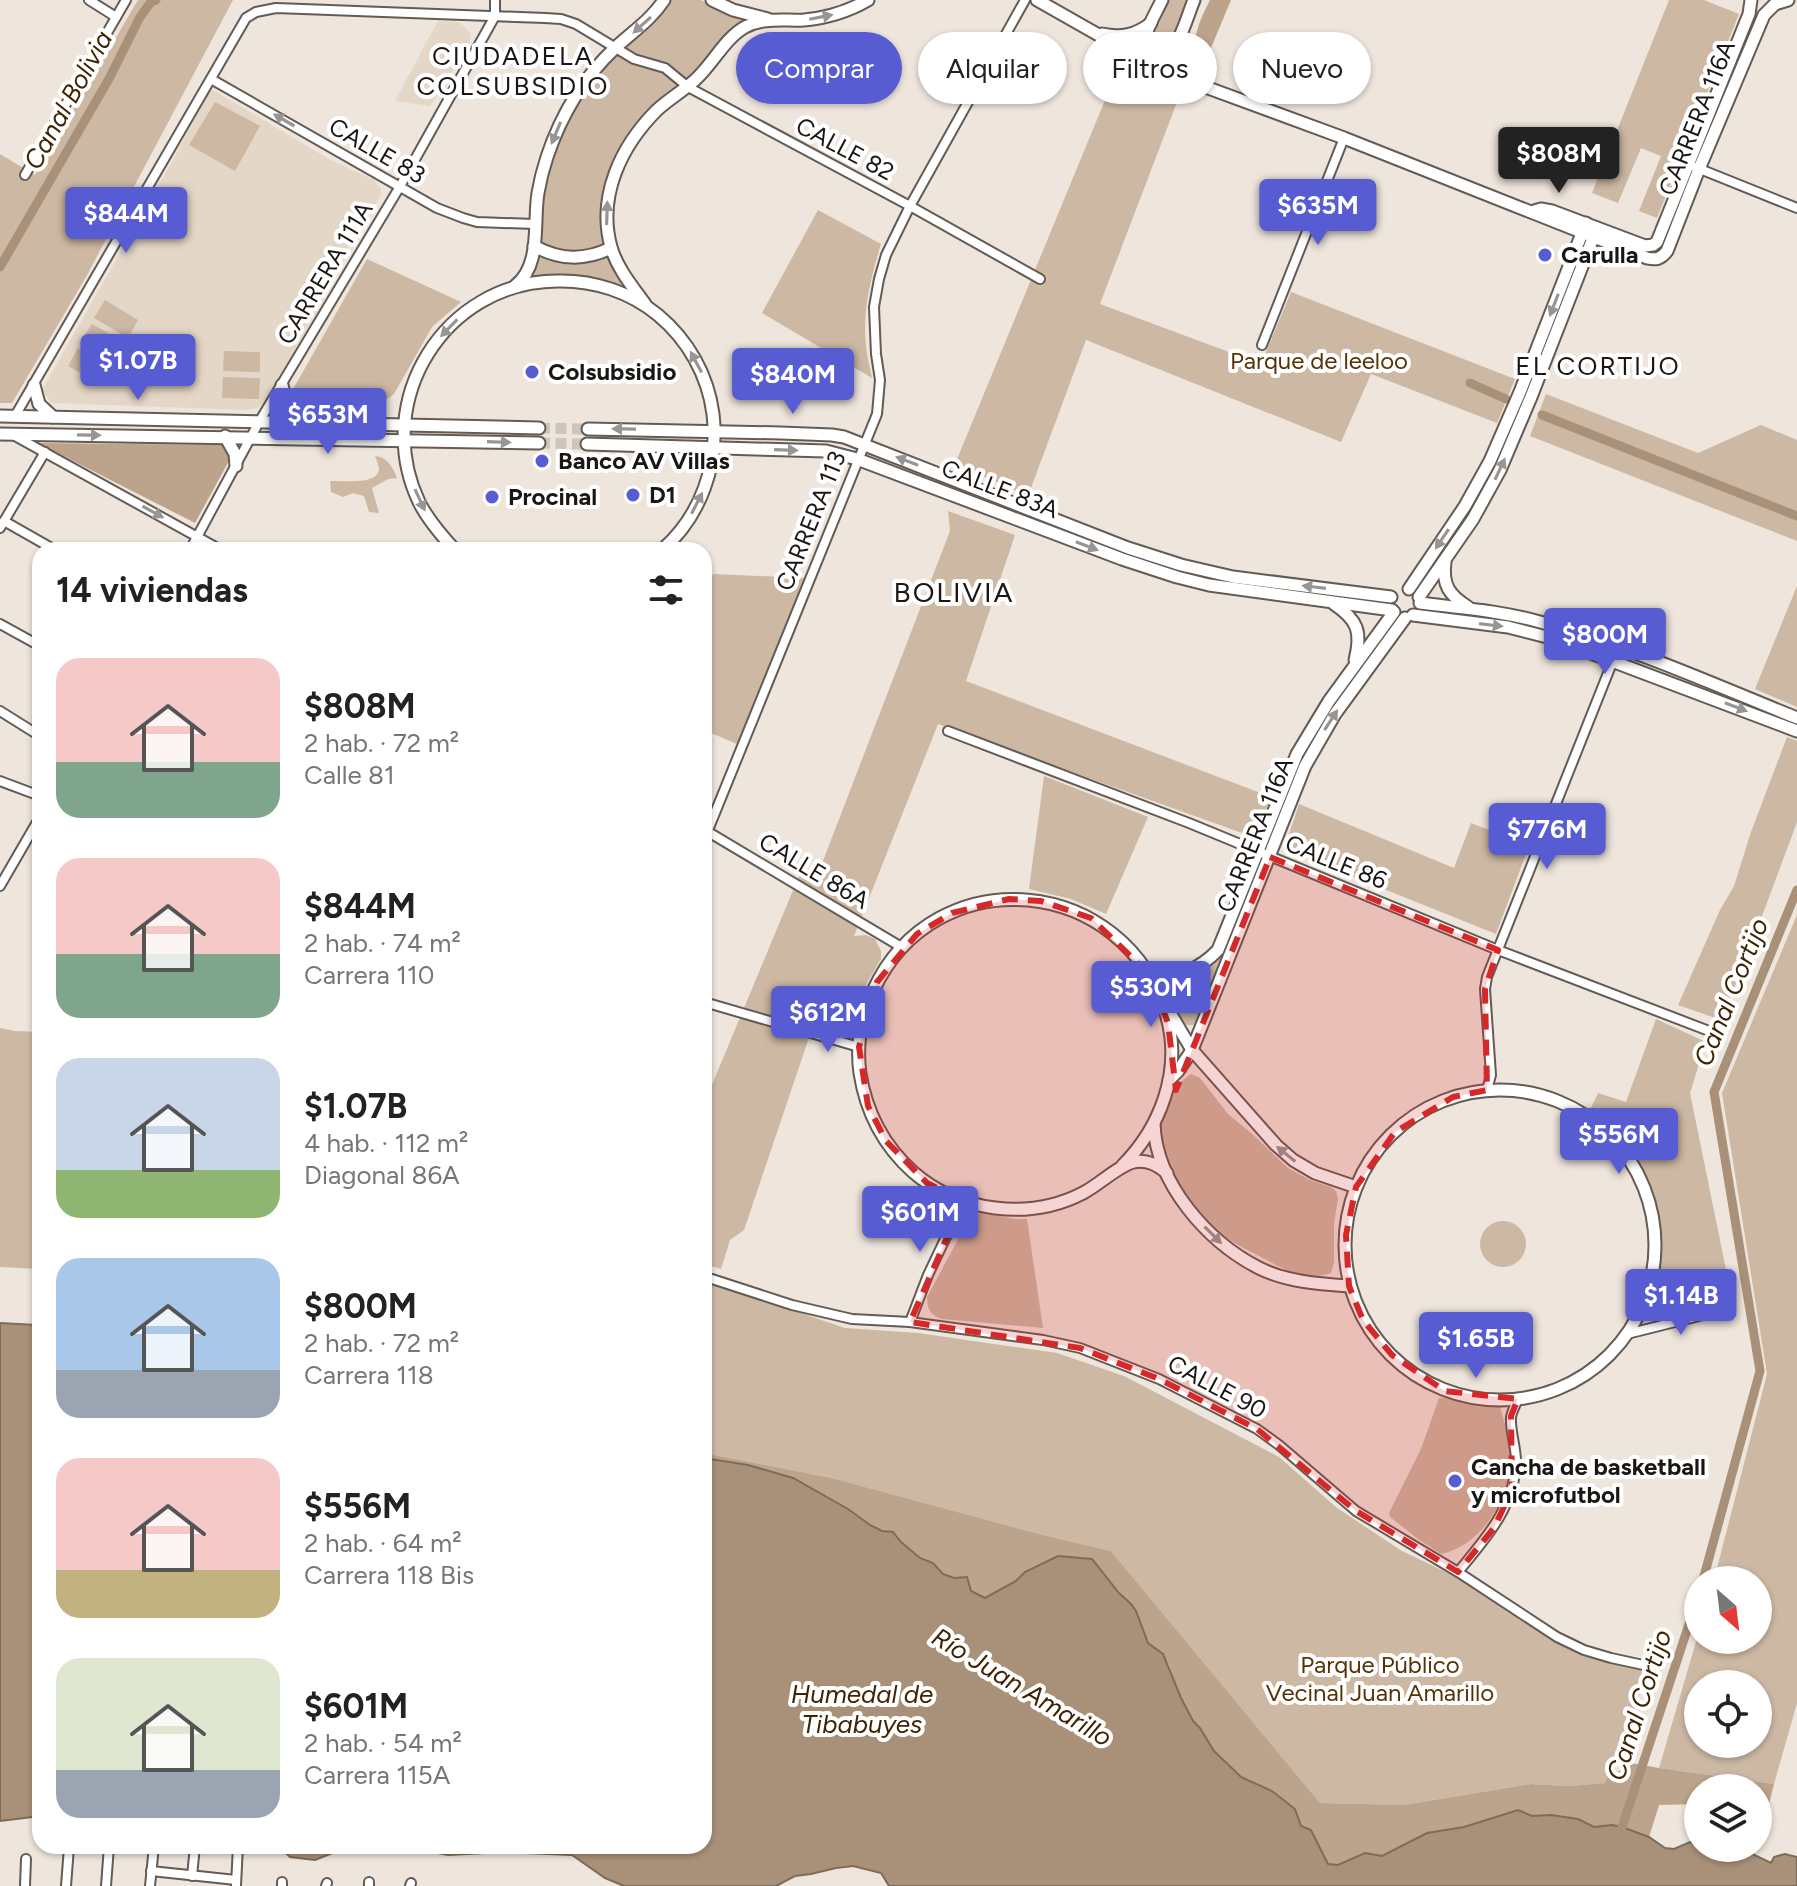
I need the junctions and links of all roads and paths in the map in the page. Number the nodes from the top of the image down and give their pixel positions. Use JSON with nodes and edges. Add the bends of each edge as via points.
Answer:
{"nodes":[{"id":1,"x":89,"y":0,"type":"edge"},
{"id":2,"x":126,"y":0,"type":"edge"},
{"id":3,"x":495,"y":0,"type":"edge"},
{"id":4,"x":664,"y":0,"type":"edge"},
{"id":5,"x":712,"y":0,"type":"edge"},
{"id":6,"x":868,"y":0,"type":"edge"},
{"id":7,"x":1025,"y":0,"type":"edge"},
{"id":8,"x":1037,"y":0,"type":"edge"},
{"id":9,"x":1162,"y":0,"type":"edge"},
{"id":10,"x":1194,"y":0,"type":"edge"},
{"id":11,"x":1751,"y":0,"type":"edge"},
{"id":12,"x":1788,"y":0,"type":"edge"},
{"id":13,"x":495,"y":16,"type":"junction"},
{"id":14,"x":116,"y":17,"type":"junction"},
{"id":15,"x":772,"y":19,"type":"junction"},
{"id":16,"x":1151,"y":23,"type":"junction"},
{"id":17,"x":1093,"y":31,"type":"joint"},
{"id":18,"x":1148,"y":32,"type":"edge"},
{"id":19,"x":1181,"y":32,"type":"edge"},
{"id":20,"x":616,"y":47,"type":"junction"},
{"id":21,"x":211,"y":79,"type":"junction"},
{"id":22,"x":688,"y":87,"type":"junction"},
{"id":23,"x":1217,"y":91,"type":"edge"},
{"id":24,"x":1344,"y":138,"type":"junction"},
{"id":25,"x":1693,"y":166,"type":"junction"},
{"id":26,"x":25,"y":175,"type":"dead end"},
{"id":27,"x":399,"y":188,"type":"junction"},
{"id":28,"x":910,"y":206,"type":"junction"},
{"id":29,"x":1797,"y":208,"type":"edge"},
{"id":30,"x":534,"y":224,"type":"junction"},
{"id":31,"x":1590,"y":230,"type":"junction"},
{"id":32,"x":534,"y":246,"type":"junction"},
{"id":33,"x":611,"y":248,"type":"junction"},
{"id":34,"x":1040,"y":279,"type":"dead end"},
{"id":35,"x":514,"y":287,"type":"junction"},
{"id":36,"x":648,"y":307,"type":"junction"},
{"id":37,"x":1262,"y":345,"type":"dead end"},
{"id":38,"x":34,"y":385,"type":"junction"},
{"id":39,"x":282,"y":385,"type":"junction"},
{"id":40,"x":0,"y":416,"type":"edge"},
{"id":41,"x":15,"y":416,"type":"junction"},
{"id":42,"x":54,"y":417,"type":"junction"},
{"id":43,"x":259,"y":422,"type":"junction"},
{"id":44,"x":302,"y":423,"type":"junction"},
{"id":45,"x":404,"y":425,"type":"junction"},
{"id":46,"x":450,"y":425,"type":"junction"},
{"id":47,"x":656,"y":430,"type":"junction"},
{"id":48,"x":715,"y":431,"type":"junction"},
{"id":49,"x":6,"y":434,"type":"edge"},
{"id":50,"x":225,"y":436,"type":"junction"},
{"id":51,"x":252,"y":437,"type":"junction"},
{"id":52,"x":404,"y":440,"type":"junction"},
{"id":53,"x":449,"y":441,"type":"junction"},
{"id":54,"x":864,"y":444,"type":"junction"},
{"id":55,"x":656,"y":446,"type":"junction"},
{"id":56,"x":714,"y":447,"type":"junction"},
{"id":57,"x":45,"y":452,"type":"junction"},
{"id":58,"x":857,"y":459,"type":"junction"},
{"id":59,"x":236,"y":466,"type":"junction"},
{"id":60,"x":0,"y":506,"type":"edge"},
{"id":61,"x":10,"y":512,"type":"junction"},
{"id":62,"x":2,"y":525,"type":"edge"},
{"id":63,"x":198,"y":536,"type":"junction"},
{"id":64,"x":38,"y":542,"type":"edge"},
{"id":65,"x":195,"y":542,"type":"edge"},
{"id":66,"x":208,"y":542,"type":"edge"},
{"id":67,"x":447,"y":542,"type":"edge"},
{"id":68,"x":669,"y":542,"type":"edge"},
{"id":69,"x":1445,"y":559,"type":"junction"},
{"id":70,"x":1179,"y":571,"type":"junction"},
{"id":71,"x":1232,"y":582,"type":"junction"},
{"id":72,"x":1416,"y":596,"type":"junction"},
{"id":73,"x":1330,"y":602,"type":"junction"},
{"id":74,"x":1471,"y":609,"type":"junction"},
{"id":75,"x":1399,"y":611,"type":"junction"},
{"id":76,"x":0,"y":624,"type":"edge"},
{"id":77,"x":32,"y":642,"type":"edge"},
{"id":78,"x":1618,"y":648,"type":"junction"},
{"id":79,"x":1612,"y":660,"type":"junction"},
{"id":80,"x":1352,"y":668,"type":"junction"},
{"id":81,"x":0,"y":711,"type":"edge"},
{"id":82,"x":1797,"y":718,"type":"edge"},
{"id":83,"x":32,"y":731,"type":"edge"},
{"id":84,"x":948,"y":731,"type":"dead end"},
{"id":85,"x":1797,"y":731,"type":"edge"},
{"id":86,"x":0,"y":781,"type":"edge"},
{"id":87,"x":32,"y":793,"type":"edge"},
{"id":88,"x":712,"y":817,"type":"edge"},
{"id":89,"x":32,"y":831,"type":"edge"},
{"id":90,"x":712,"y":838,"type":"edge"},
{"id":91,"x":1264,"y":855,"type":"junction"},
{"id":92,"x":0,"y":886,"type":"edge"},
{"id":93,"x":903,"y":948,"type":"junction"},
{"id":94,"x":1498,"y":950,"type":"junction"},
{"id":95,"x":1150,"y":975,"type":"junction"},
{"id":96,"x":1162,"y":999,"type":"junction"},
{"id":97,"x":712,"y":1004,"type":"edge"},
{"id":98,"x":1709,"y":1031,"type":"dead end"},
{"id":99,"x":859,"y":1047,"type":"junction"},
{"id":100,"x":1171,"y":1048,"type":"junction"},
{"id":101,"x":1192,"y":1050,"type":"junction"},
{"id":102,"x":1169,"y":1081,"type":"junction"},
{"id":103,"x":1487,"y":1090,"type":"junction"},
{"id":104,"x":1154,"y":1124,"type":"junction"},
{"id":105,"x":1122,"y":1166,"type":"junction"},
{"id":106,"x":1167,"y":1173,"type":"junction"},
{"id":107,"x":1356,"y":1187,"type":"junction"},
{"id":108,"x":963,"y":1201,"type":"junction"},
{"id":109,"x":712,"y":1279,"type":"dead end"},
{"id":110,"x":1349,"y":1286,"type":"junction"},
{"id":111,"x":1727,"y":1309,"type":"dead end"},
{"id":112,"x":910,"y":1322,"type":"junction"},
{"id":113,"x":1627,"y":1334,"type":"junction"},
{"id":114,"x":1518,"y":1399,"type":"junction"},
{"id":115,"x":1458,"y":1572,"type":"junction"},
{"id":116,"x":1648,"y":1666,"type":"dead end"},
{"id":117,"x":68,"y":1854,"type":"edge"},
{"id":118,"x":108,"y":1854,"type":"edge"},
{"id":119,"x":153,"y":1854,"type":"edge"},
{"id":120,"x":194,"y":1854,"type":"edge"},
{"id":121,"x":238,"y":1854,"type":"edge"},
{"id":122,"x":26,"y":1859,"type":"dead end"},
{"id":123,"x":151,"y":1871,"type":"junction"},
{"id":124,"x":192,"y":1876,"type":"junction"},
{"id":125,"x":236,"y":1883,"type":"edge"},
{"id":126,"x":25,"y":1886,"type":"edge"},
{"id":127,"x":66,"y":1886,"type":"edge"},
{"id":128,"x":106,"y":1886,"type":"edge"},
{"id":129,"x":150,"y":1886,"type":"edge"}],
"edges":[{"from":1,"to":14,"type":"street"},
{"from":2,"to":14,"type":"street"},
{"from":3,"to":13,"type":"street"},
{"from":4,"to":20,"type":"street","one_way":true},
{"from":5,"to":15,"type":"street"},
{"from":15,"to":6,"type":"street","one_way":true,"via":[[823,17]]},
{"from":7,"to":28,"type":"street","name":"CARRERA 113"},
{"from":8,"to":17,"type":"street"},
{"from":9,"to":16,"type":"street"},
{"from":10,"to":19,"type":"street"},
{"from":11,"to":25,"type":"street","name":"CARRERA 116A"},
{"from":12,"to":25,"type":"street","name":"CARRERA 116A","via":[[1764,15]]},
{"from":13,"to":20,"type":"street","name":"CALLE 82","via":[[569,21]]},
{"from":13,"to":21,"type":"street","name":"CALLE 82","via":[[256,12],[246,18]]},
{"from":13,"to":27,"type":"street","name":"CARRERA 111A"},
{"from":14,"to":26,"type":"street"},
{"from":15,"to":22,"type":"street","via":[[734,36]]},
{"from":16,"to":17,"type":"street","via":[[1125,36]]},
{"from":16,"to":18,"type":"street"},
{"from":20,"to":22,"type":"street","name":"CALLE 82","via":[[641,63],[665,68]]},
{"from":20,"to":30,"type":"street","one_way":true,"via":[[561,122],[541,178]]},
{"from":27,"to":21,"type":"street","name":"CALLE 83","one_way":true},
{"from":21,"to":38,"type":"street"},
{"from":22,"to":28,"type":"street","name":"CALLE 82"},
{"from":33,"to":22,"type":"street","one_way":true,"via":[[606,223],[617,165],[635,134]]},
{"from":23,"to":24,"type":"street"},
{"from":24,"to":31,"type":"street","via":[[1531,212],[1546,209]]},
{"from":24,"to":37,"type":"street"},
{"from":25,"to":29,"type":"street"},
{"from":25,"to":31,"type":"street","name":"CARRERA 116A","via":[[1653,245]]},
{"from":25,"to":31,"type":"street","name":"CARRERA 116A","via":[[1667,251],[1660,258],[1647,258]]},
{"from":27,"to":30,"type":"street","name":"CALLE 83","via":[[477,222]]},
{"from":27,"to":39,"type":"street","name":"CARRERA 111A"},
{"from":28,"to":34,"type":"street","name":"CALLE 82"},
{"from":28,"to":54,"type":"street","name":"CARRERA 113","via":[[879,279],[874,331],[880,397]]},
{"from":30,"to":32,"type":"street"},
{"from":69,"to":31,"type":"street","one_way":true,"via":[[1500,470]]},
{"from":31,"to":72,"type":"street","one_way":true,"via":[[1490,461]]},
{"from":32,"to":33,"type":"street","via":[[572,258]]},
{"from":32,"to":35,"type":"street","via":[[531,263]]},
{"from":33,"to":36,"type":"street"},
{"from":35,"to":36,"type":"street","via":[[572,280],[625,294]]},
{"from":35,"to":45,"type":"street","one_way":true,"via":[[467,311],[430,350],[417,373]]},
{"from":48,"to":36,"type":"street","one_way":true,"via":[[703,374],[671,326]]},
{"from":38,"to":41,"type":"street"},
{"from":38,"to":42,"type":"street","via":[[39,404]]},
{"from":39,"to":43,"type":"street","name":"CARRERA 111A"},
{"from":39,"to":44,"type":"street","via":[[287,407]]},
{"from":40,"to":41,"type":"street"},
{"from":41,"to":42,"type":"street"},
{"from":42,"to":43,"type":"street"},
{"from":43,"to":44,"type":"street"},
{"from":43,"to":51,"type":"street","name":"CARRERA 111A"},
{"from":44,"to":45,"type":"street"},
{"from":45,"to":46,"type":"street"},
{"from":45,"to":52,"type":"street"},
{"from":46,"to":53,"type":"street"},
{"from":53,"to":46,"type":"street","one_way":true,"via":[[538,443],[538,428]]},
{"from":47,"to":48,"type":"street","name":"CALLE 83A"},
{"from":47,"to":55,"type":"street"},
{"from":47,"to":55,"type":"street","name":"CALLE 83A","one_way":true,"via":[[589,429],[588,444]]},
{"from":48,"to":54,"type":"street","name":"CALLE 83A","via":[[832,435]]},
{"from":48,"to":56,"type":"street"},
{"from":49,"to":50,"type":"street","one_way":true},
{"from":49,"to":57,"type":"street"},
{"from":50,"to":51,"type":"street"},
{"from":50,"to":59,"type":"street"},
{"from":51,"to":52,"type":"street"},
{"from":51,"to":59,"type":"street","name":"CARRERA 111A"},
{"from":52,"to":53,"type":"street"},
{"from":52,"to":67,"type":"street","one_way":true,"via":[[419,502]]},
{"from":54,"to":58,"type":"street","name":"CARRERA 113"},
{"from":70,"to":54,"type":"street","name":"CALLE 83A","one_way":true},
{"from":55,"to":56,"type":"street","name":"CALLE 83A"},
{"from":56,"to":58,"type":"street","name":"CALLE 83A","one_way":true,"via":[[826,451]]},
{"from":68,"to":56,"type":"street","one_way":true,"via":[[700,499]]},
{"from":57,"to":61,"type":"street"},
{"from":57,"to":63,"type":"street","one_way":true},
{"from":58,"to":70,"type":"street","name":"CALLE 83A","one_way":true,"via":[[1122,559]]},
{"from":58,"to":88,"type":"street","name":"CARRERA 113"},
{"from":59,"to":63,"type":"street","name":"CARRERA 111A"},
{"from":60,"to":61,"type":"street"},
{"from":61,"to":62,"type":"street"},
{"from":62,"to":64,"type":"street"},
{"from":63,"to":65,"type":"street","name":"CARRERA 111A"},
{"from":63,"to":66,"type":"street"},
{"from":69,"to":72,"type":"street"},
{"from":69,"to":74,"type":"street","via":[[1448,591]]},
{"from":70,"to":71,"type":"street","name":"CALLE 83A"},
{"from":71,"to":73,"type":"street","name":"CALLE 83A"},
{"from":75,"to":71,"type":"street","name":"CALLE 83A","one_way":true},
{"from":72,"to":74,"type":"street"},
{"from":72,"to":75,"type":"street","via":[[1419,607]]},
{"from":72,"to":75,"type":"street","via":[[1402,588],[1395,592]]},
{"from":73,"to":75,"type":"street","name":"CALLE 83A"},
{"from":73,"to":80,"type":"street","via":[[1351,617],[1360,637]]},
{"from":74,"to":78,"type":"street","via":[[1542,622]]},
{"from":75,"to":79,"type":"street","name":"CALLE 83A","one_way":true,"via":[[1508,627]]},
{"from":75,"to":80,"type":"street","name":"CARRERA 116A"},
{"from":91,"to":75,"type":"street","name":"CARRERA 116A","one_way":true,"via":[[1317,743]]},
{"from":76,"to":77,"type":"street"},
{"from":78,"to":79,"type":"street"},
{"from":78,"to":82,"type":"street"},
{"from":79,"to":85,"type":"street","name":"CALLE 83A","one_way":true},
{"from":79,"to":94,"type":"street"},
{"from":80,"to":91,"type":"street","name":"CARRERA 116A","via":[[1297,754]]},
{"from":81,"to":83,"type":"street"},
{"from":84,"to":91,"type":"street","name":"CALLE 86"},
{"from":86,"to":87,"type":"street"},
{"from":89,"to":92,"type":"street"},
{"from":90,"to":93,"type":"street","name":"CALLE 86A"},
{"from":91,"to":94,"type":"street","name":"CALLE 86"},
{"from":91,"to":95,"type":"street","name":"CARRERA 116A","via":[[1218,950],[1182,974]]},
{"from":91,"to":101,"type":"street","name":"CARRERA 116A"},
{"from":93,"to":95,"type":"street","via":[[934,922],[980,903],[1041,901],[1068,907],[1113,932]]},
{"from":93,"to":99,"type":"street","via":[[869,1001]]},
{"from":94,"to":98,"type":"street","name":"CALLE 86"},
{"from":94,"to":103,"type":"street","via":[[1485,989],[1491,1075]]},
{"from":95,"to":96,"type":"street"},
{"from":96,"to":100,"type":"street"},
{"from":96,"to":101,"type":"street"},
{"from":97,"to":99,"type":"street"},
{"from":99,"to":108,"type":"street","via":[[868,1106],[886,1141],[927,1183]]},
{"from":100,"to":101,"type":"street"},
{"from":100,"to":102,"type":"street"},
{"from":101,"to":102,"type":"street","name":"CARRERA 116A"},
{"from":107,"to":101,"type":"street","one_way":true,"via":[[1293,1160]]},
{"from":102,"to":104,"type":"street"},
{"from":103,"to":107,"type":"street","via":[[1422,1111],[1373,1157]]},
{"from":103,"to":113,"type":"street","via":[[1522,1090],[1566,1104],[1613,1138],[1634,1166],[1648,1197],[1655,1259],[1641,1310]]},
{"from":104,"to":105,"type":"street"},
{"from":104,"to":106,"type":"street"},
{"from":105,"to":106,"type":"street","via":[[1146,1161]]},
{"from":105,"to":108,"type":"street","via":[[1103,1182],[1059,1203],[1011,1210]]},
{"from":106,"to":110,"type":"street","one_way":true,"via":[[1190,1212],[1222,1244],[1260,1269],[1304,1283]]},
{"from":107,"to":110,"type":"street","via":[[1346,1235]]},
{"from":108,"to":112,"type":"street"},
{"from":109,"to":112,"type":"street","name":"CALLE 90","via":[[837,1316]]},
{"from":110,"to":114,"type":"street","via":[[1377,1340],[1412,1374],[1457,1394]]},
{"from":111,"to":113,"type":"street"},
{"from":112,"to":115,"type":"street","name":"CALLE 90","via":[[1080,1348],[1159,1379],[1257,1429],[1356,1511]]},
{"from":113,"to":114,"type":"street","via":[[1580,1378]]},
{"from":114,"to":115,"type":"street","via":[[1511,1416],[1516,1462],[1512,1490],[1494,1528]]},
{"from":115,"to":116,"type":"street","name":"CALLE 90","via":[[1557,1637],[1584,1650]]},
{"from":117,"to":127,"type":"street"},
{"from":118,"to":128,"type":"street"},
{"from":119,"to":123,"type":"street"},
{"from":120,"to":124,"type":"street"},
{"from":121,"to":125,"type":"street"},
{"from":122,"to":126,"type":"street"},
{"from":123,"to":124,"type":"street"},
{"from":123,"to":129,"type":"street"},
{"from":124,"to":125,"type":"street"}]}
